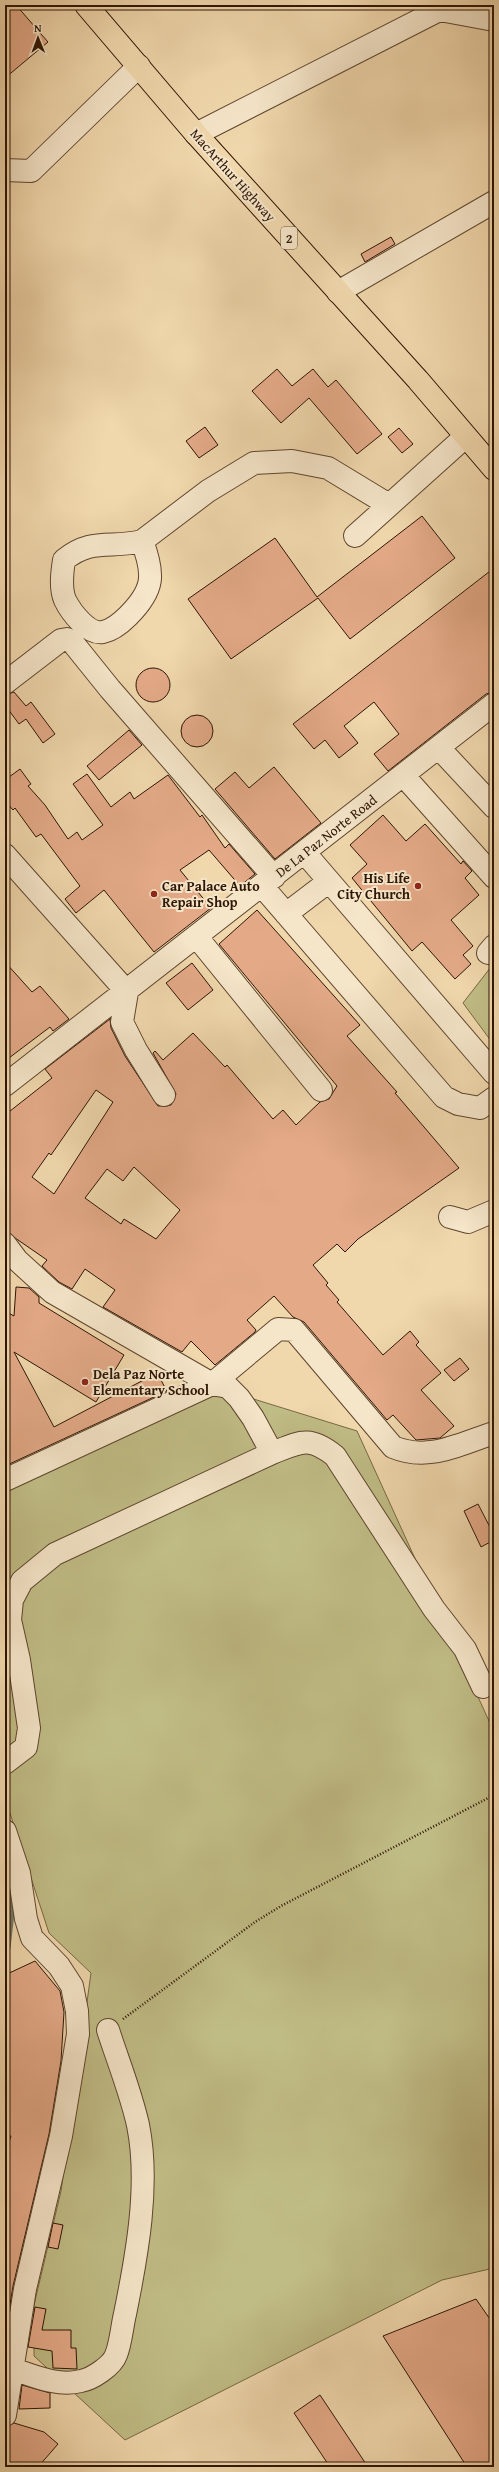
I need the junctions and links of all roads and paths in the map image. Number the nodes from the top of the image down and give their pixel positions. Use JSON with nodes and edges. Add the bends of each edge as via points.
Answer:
{"nodes":[{"id":1,"x":86,"y":5,"type":"edge"},
{"id":2,"x":445,"y":7,"type":"edge"},
{"id":3,"x":494,"y":20,"type":"edge"},
{"id":4,"x":139,"y":66,"type":"junction"},
{"id":5,"x":196,"y":134,"type":"junction"},
{"id":6,"x":5,"y":170,"type":"edge"},
{"id":7,"x":494,"y":202,"type":"edge"},
{"id":8,"x":338,"y":292,"type":"junction"},
{"id":9,"x":465,"y":437,"type":"junction"},
{"id":10,"x":494,"y":469,"type":"edge"},
{"id":11,"x":389,"y":505,"type":"junction"},
{"id":12,"x":355,"y":536,"type":"dead end"},
{"id":13,"x":142,"y":541,"type":"junction"},
{"id":14,"x":5,"y":683,"type":"edge"},
{"id":15,"x":494,"y":704,"type":"edge"},
{"id":16,"x":439,"y":748,"type":"junction"},
{"id":17,"x":403,"y":775,"type":"junction"},
{"id":18,"x":494,"y":807,"type":"edge"},
{"id":19,"x":304,"y":852,"type":"junction"},
{"id":20,"x":5,"y":855,"type":"edge"},
{"id":21,"x":494,"y":878,"type":"edge"},
{"id":22,"x":268,"y":881,"type":"junction"},
{"id":23,"x":328,"y":882,"type":"junction"},
{"id":24,"x":286,"y":914,"type":"junction"},
{"id":25,"x":196,"y":936,"type":"junction"},
{"id":26,"x":127,"y":992,"type":"junction"},
{"id":27,"x":494,"y":1073,"type":"edge"},
{"id":28,"x":5,"y":1085,"type":"edge"},
{"id":29,"x":322,"y":1090,"type":"dead end"},
{"id":30,"x":164,"y":1095,"type":"dead end"},
{"id":31,"x":494,"y":1098,"type":"edge"},
{"id":32,"x":494,"y":1211,"type":"edge"},
{"id":33,"x":450,"y":1217,"type":"dead end"},
{"id":34,"x":9,"y":1259,"type":"edge"},
{"id":35,"x":212,"y":1384,"type":"junction"},
{"id":36,"x":494,"y":1433,"type":"edge"},
{"id":37,"x":272,"y":1453,"type":"junction"},
{"id":38,"x":5,"y":1480,"type":"edge"},
{"id":39,"x":483,"y":1687,"type":"dead end"},
{"id":40,"x":5,"y":1763,"type":"edge"},
{"id":41,"x":494,"y":1795,"type":"edge"},
{"id":42,"x":7,"y":1845,"type":"edge"},
{"id":43,"x":108,"y":2030,"type":"joint"},
{"id":44,"x":13,"y":2369,"type":"junction"},
{"id":45,"x":5,"y":2415,"type":"edge"}],
"edges":[{"from":1,"to":4,"type":"highway","name":"MacArthur Highway","number":"2"},
{"from":2,"to":3,"type":"street"},
{"from":2,"to":5,"type":"street"},
{"from":4,"to":5,"type":"highway","name":"MacArthur Highway","number":"2"},
{"from":4,"to":6,"type":"street","via":[[31,170]]},
{"from":5,"to":8,"type":"highway","name":"MacArthur Highway","number":"2"},
{"from":7,"to":8,"type":"street"},
{"from":8,"to":9,"type":"highway","name":"MacArthur Highway","number":"2","via":[[418,380]]},
{"from":9,"to":10,"type":"highway","name":"MacArthur Highway","number":"2"},
{"from":9,"to":11,"type":"street"},
{"from":11,"to":12,"type":"street"},
{"from":11,"to":13,"type":"street","via":[[328,468],[292,461],[254,463],[208,491]]},
{"from":13,"to":13,"type":"street","via":[[132,544],[99,544],[76,550],[64,560],[62,577],[65,600],[85,627],[102,632],[111,629],[122,622],[147,595],[150,562]]},
{"from":14,"to":22,"type":"street","via":[[61,640],[73,643]]},
{"from":15,"to":16,"type":"street","name":"De La Paz Norte Road"},
{"from":16,"to":17,"type":"street","name":"De La Paz Norte Road"},
{"from":16,"to":18,"type":"street"},
{"from":17,"to":19,"type":"street","name":"De La Paz Norte Road"},
{"from":17,"to":21,"type":"street"},
{"from":19,"to":22,"type":"street","name":"De La Paz Norte Road"},
{"from":19,"to":23,"type":"street"},
{"from":20,"to":26,"type":"street"},
{"from":22,"to":24,"type":"street"},
{"from":22,"to":25,"type":"street","name":"De La Paz Norte Road"},
{"from":23,"to":24,"type":"street"},
{"from":23,"to":27,"type":"street"},
{"from":24,"to":31,"type":"street","via":[[444,1097],[458,1104],[480,1108]]},
{"from":25,"to":26,"type":"street","name":"De La Paz Norte Road"},
{"from":25,"to":29,"type":"street"},
{"from":26,"to":28,"type":"street","name":"De La Paz Norte Road"},
{"from":26,"to":30,"type":"street","via":[[122,1022]]},
{"from":32,"to":33,"type":"street","via":[[468,1222]]},
{"from":34,"to":35,"type":"street","via":[[52,1292]]},
{"from":35,"to":36,"type":"street","via":[[278,1329],[286,1328],[294,1330],[393,1447],[406,1452],[428,1454]]},
{"from":35,"to":37,"type":"street","via":[[228,1387],[239,1398]]},
{"from":35,"to":38,"type":"street"},
{"from":37,"to":39,"type":"street","via":[[304,1441],[316,1443],[335,1456],[434,1609],[465,1649]]},
{"from":37,"to":40,"type":"street","via":[[55,1554],[22,1581],[12,1600],[10,1620],[19,1660],[28,1728],[26,1747]]},
{"from":41,"to":43,"type":"path","via":[[275,1910]]},
{"from":42,"to":44,"type":"street","via":[[19,1873],[26,1919],[32,1938],[59,1966],[72,1986],[78,2034],[61,2136],[25,2289]]},
{"from":43,"to":44,"type":"street","via":[[138,2124],[143,2163],[139,2228],[131,2284],[116,2356],[96,2374],[72,2383],[50,2381]]},
{"from":44,"to":45,"type":"street"}]}
